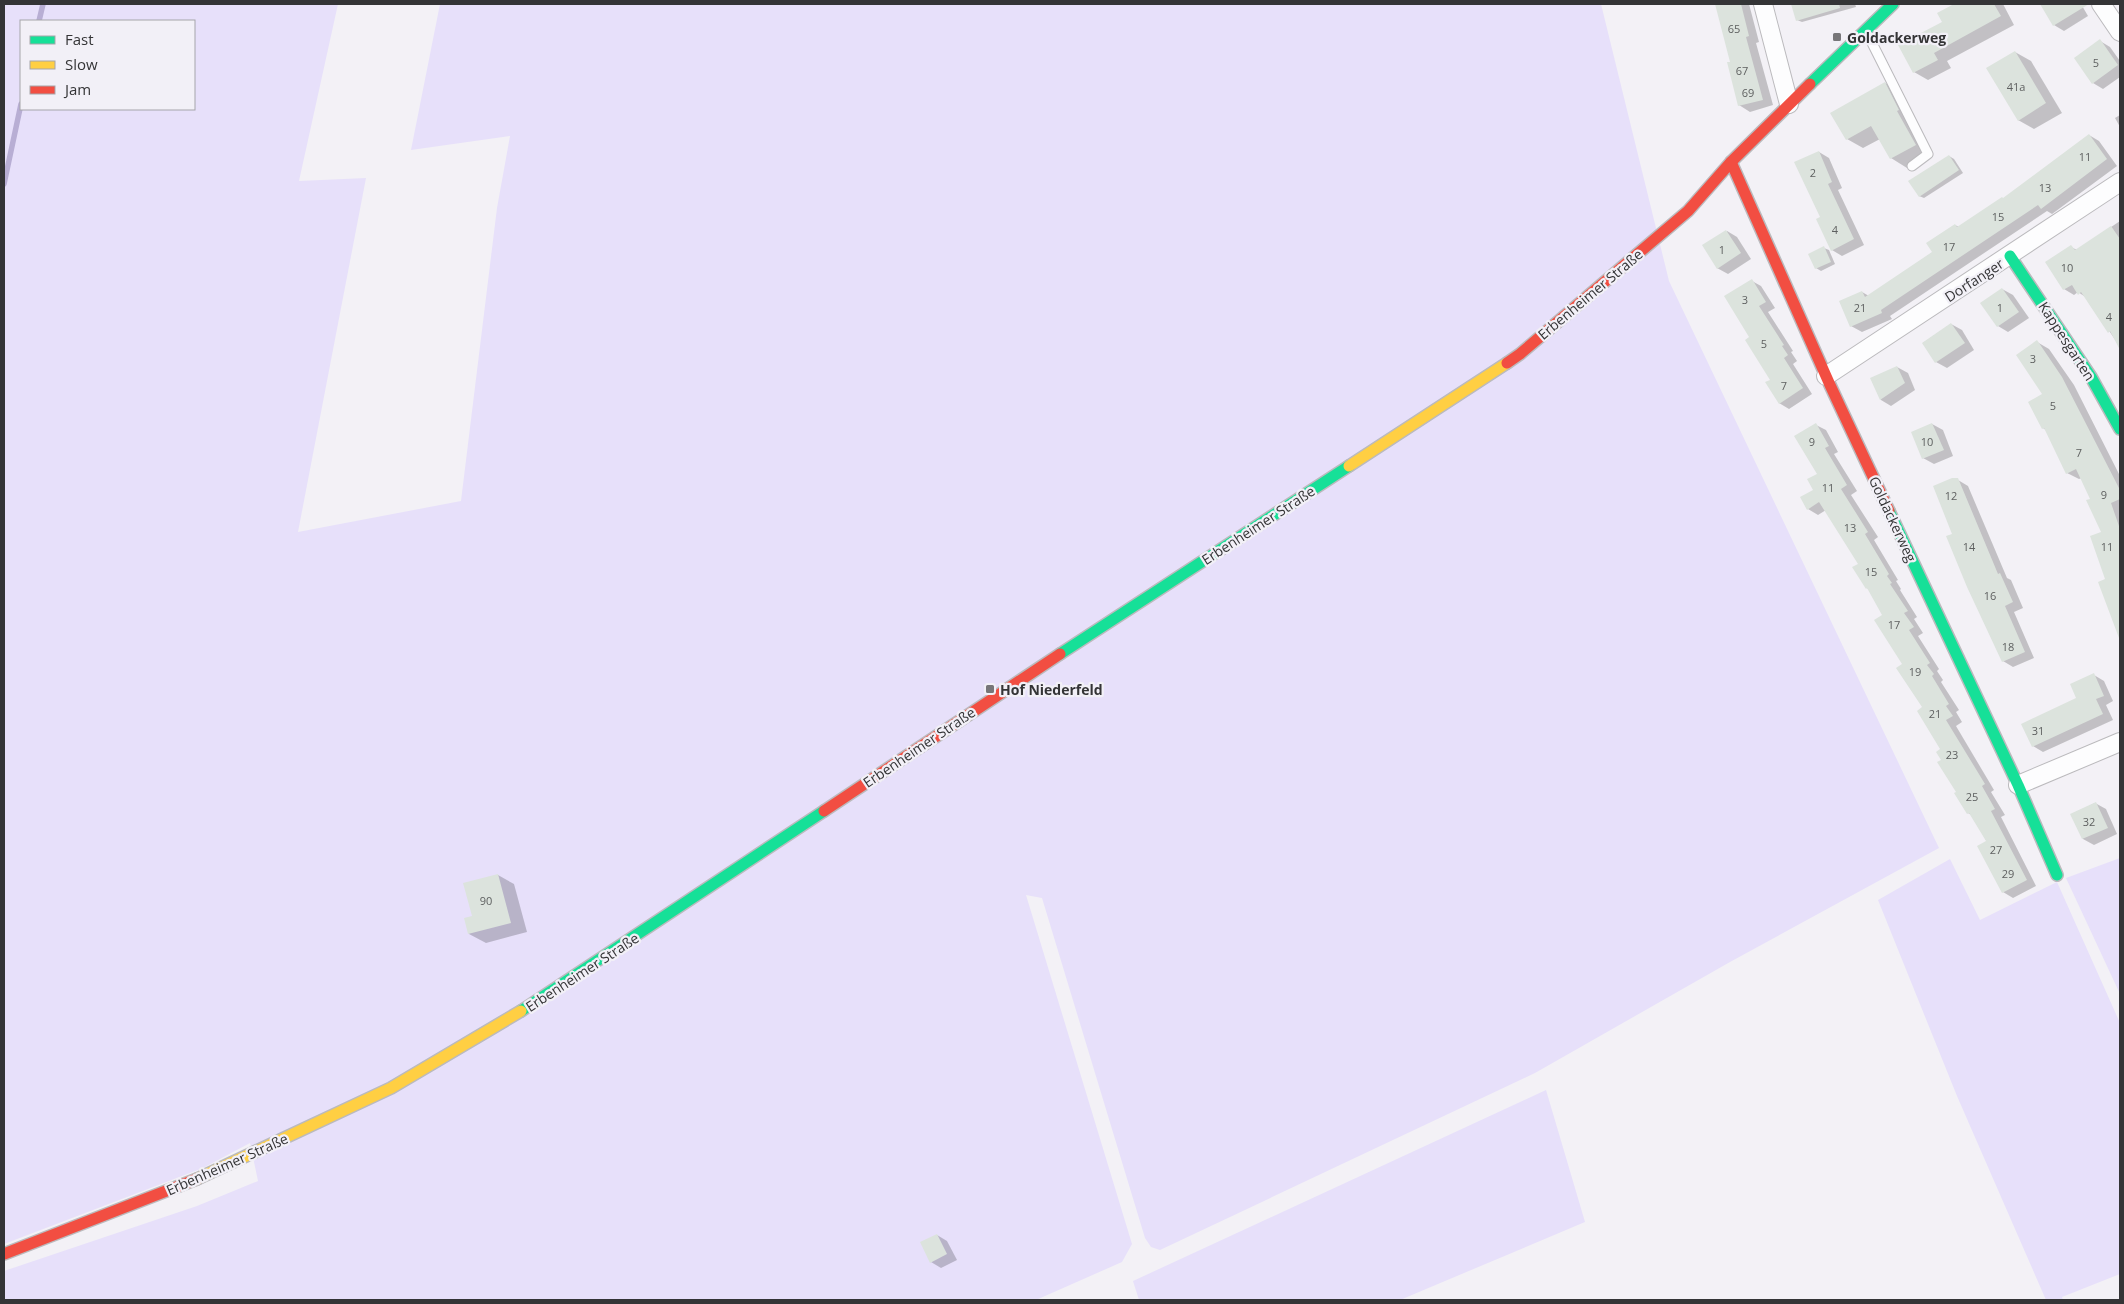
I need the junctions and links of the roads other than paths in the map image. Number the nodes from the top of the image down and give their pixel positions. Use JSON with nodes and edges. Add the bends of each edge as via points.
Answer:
{"nodes":[{"id":1,"x":1763,"y":4,"type":"edge"},
{"id":2,"x":1893,"y":4,"type":"edge"},
{"id":3,"x":2100,"y":4,"type":"edge"},
{"id":4,"x":1866,"y":30,"type":"junction"},
{"id":5,"x":2120,"y":32,"type":"edge"},
{"id":6,"x":1789,"y":104,"type":"junction"},
{"id":7,"x":1731,"y":162,"type":"junction"},
{"id":8,"x":1912,"y":166,"type":"dead end"},
{"id":9,"x":2120,"y":182,"type":"edge"},
{"id":10,"x":2010,"y":256,"type":"junction"},
{"id":11,"x":1826,"y":376,"type":"junction"},
{"id":12,"x":2120,"y":429,"type":"edge"},
{"id":13,"x":2120,"y":742,"type":"edge"},
{"id":14,"x":2018,"y":785,"type":"junction"},
{"id":15,"x":2057,"y":875,"type":"dead end"},
{"id":16,"x":4,"y":1254,"type":"edge"}],
"edges":[{"from":1,"to":6,"type":"street"},
{"from":2,"to":4,"type":"street","name":"Erbenheimer Straße"},
{"from":3,"to":5,"type":"street"},
{"from":4,"to":6,"type":"street","name":"Erbenheimer Straße"},
{"from":4,"to":8,"type":"lane","via":[[1928,154]]},
{"from":6,"to":7,"type":"street","name":"Erbenheimer Straße"},
{"from":7,"to":11,"type":"street","name":"Goldackerweg"},
{"from":7,"to":16,"type":"street","name":"Erbenheimer Straße","via":[[1688,212],[1520,354],[974,710],[544,998],[391,1088],[194,1181]]},
{"from":9,"to":10,"type":"street","name":"Dorfanger"},
{"from":10,"to":11,"type":"street","name":"Dorfanger"},
{"from":10,"to":12,"type":"street","name":"Kappesgarten","via":[[2092,378]]},
{"from":11,"to":14,"type":"street","name":"Goldackerweg"},
{"from":13,"to":14,"type":"street"},
{"from":14,"to":15,"type":"street","name":"Goldackerweg"}]}
